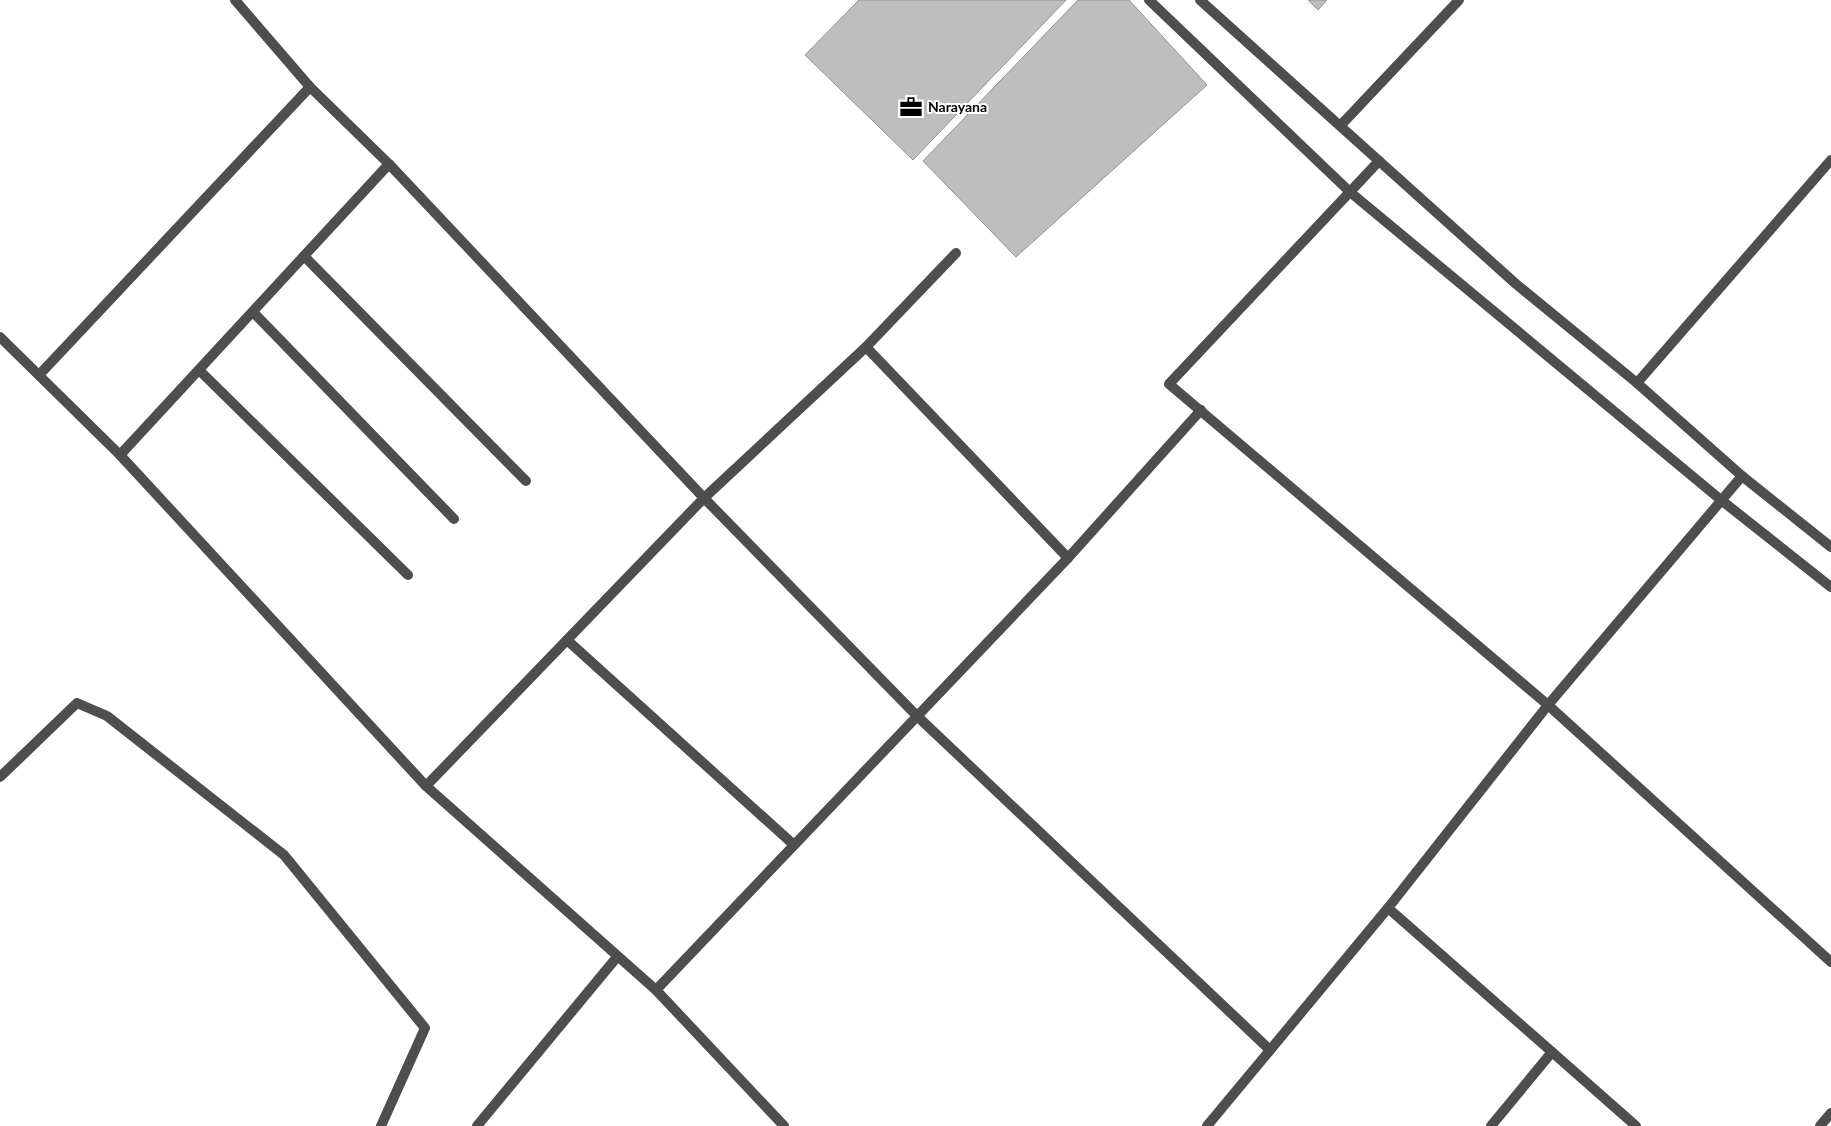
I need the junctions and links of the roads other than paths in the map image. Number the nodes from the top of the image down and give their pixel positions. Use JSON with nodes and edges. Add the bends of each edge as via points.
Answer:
{"nodes":[{"id":1,"x":235,"y":0,"type":"edge"},
{"id":2,"x":1149,"y":0,"type":"edge"},
{"id":3,"x":1200,"y":0,"type":"edge"},
{"id":4,"x":1460,"y":0,"type":"edge"},
{"id":5,"x":310,"y":86,"type":"junction"},
{"id":6,"x":1341,"y":125,"type":"junction"},
{"id":7,"x":1831,"y":160,"type":"edge"},
{"id":8,"x":1380,"y":161,"type":"junction"},
{"id":9,"x":389,"y":164,"type":"junction"},
{"id":10,"x":1350,"y":192,"type":"junction"},
{"id":11,"x":956,"y":252,"type":"dead end"},
{"id":12,"x":304,"y":256,"type":"junction"},
{"id":13,"x":253,"y":312,"type":"junction"},
{"id":14,"x":0,"y":336,"type":"edge"},
{"id":15,"x":866,"y":347,"type":"junction"},
{"id":16,"x":199,"y":370,"type":"junction"},
{"id":17,"x":40,"y":374,"type":"junction"},
{"id":18,"x":1637,"y":383,"type":"junction"},
{"id":19,"x":1201,"y":410,"type":"junction"},
{"id":20,"x":120,"y":455,"type":"junction"},
{"id":21,"x":1742,"y":476,"type":"junction"},
{"id":22,"x":526,"y":481,"type":"dead end"},
{"id":23,"x":704,"y":498,"type":"junction"},
{"id":24,"x":1722,"y":500,"type":"junction"},
{"id":25,"x":454,"y":519,"type":"dead end"},
{"id":26,"x":1831,"y":547,"type":"edge"},
{"id":27,"x":1068,"y":558,"type":"junction"},
{"id":28,"x":408,"y":576,"type":"dead end"},
{"id":29,"x":1831,"y":587,"type":"edge"},
{"id":30,"x":567,"y":640,"type":"junction"},
{"id":31,"x":1548,"y":705,"type":"junction"},
{"id":32,"x":917,"y":716,"type":"junction"},
{"id":33,"x":0,"y":777,"type":"edge"},
{"id":34,"x":426,"y":786,"type":"junction"},
{"id":35,"x":794,"y":845,"type":"junction"},
{"id":36,"x":1388,"y":908,"type":"junction"},
{"id":37,"x":617,"y":957,"type":"junction"},
{"id":38,"x":1831,"y":962,"type":"edge"},
{"id":39,"x":656,"y":990,"type":"junction"},
{"id":40,"x":1270,"y":1050,"type":"junction"},
{"id":41,"x":1552,"y":1052,"type":"junction"},
{"id":42,"x":1831,"y":1113,"type":"edge"},
{"id":43,"x":381,"y":1126,"type":"edge"},
{"id":44,"x":477,"y":1126,"type":"edge"},
{"id":45,"x":784,"y":1126,"type":"edge"},
{"id":46,"x":1207,"y":1126,"type":"edge"},
{"id":47,"x":1491,"y":1126,"type":"edge"},
{"id":48,"x":1636,"y":1126,"type":"edge"},
{"id":49,"x":1820,"y":1126,"type":"edge"}],
"edges":[{"from":1,"to":5,"type":"street"},
{"from":2,"to":10,"type":"street"},
{"from":3,"to":6,"type":"street"},
{"from":4,"to":6,"type":"street"},
{"from":5,"to":9,"type":"street"},
{"from":5,"to":17,"type":"street"},
{"from":6,"to":8,"type":"street"},
{"from":7,"to":18,"type":"street"},
{"from":8,"to":10,"type":"street"},
{"from":8,"to":18,"type":"street","via":[[1516,284]]},
{"from":9,"to":12,"type":"street"},
{"from":9,"to":23,"type":"street"},
{"from":10,"to":19,"type":"street","via":[[1169,384]]},
{"from":10,"to":24,"type":"street"},
{"from":11,"to":15,"type":"street"},
{"from":12,"to":13,"type":"street"},
{"from":12,"to":22,"type":"street"},
{"from":13,"to":16,"type":"street"},
{"from":13,"to":25,"type":"street"},
{"from":14,"to":17,"type":"street"},
{"from":15,"to":23,"type":"street"},
{"from":15,"to":27,"type":"street"},
{"from":16,"to":20,"type":"street"},
{"from":16,"to":28,"type":"street"},
{"from":17,"to":20,"type":"street"},
{"from":18,"to":21,"type":"street"},
{"from":19,"to":27,"type":"street"},
{"from":19,"to":31,"type":"street"},
{"from":20,"to":34,"type":"street"},
{"from":21,"to":24,"type":"street"},
{"from":21,"to":26,"type":"street"},
{"from":23,"to":30,"type":"street"},
{"from":23,"to":32,"type":"street"},
{"from":24,"to":29,"type":"street"},
{"from":24,"to":31,"type":"street"},
{"from":27,"to":32,"type":"street"},
{"from":30,"to":34,"type":"street"},
{"from":30,"to":35,"type":"street"},
{"from":31,"to":36,"type":"street"},
{"from":31,"to":38,"type":"street"},
{"from":32,"to":35,"type":"street"},
{"from":32,"to":40,"type":"street"},
{"from":33,"to":43,"type":"street","via":[[77,703],[107,716],[284,855],[424,1028]]},
{"from":34,"to":37,"type":"street"},
{"from":35,"to":39,"type":"street"},
{"from":36,"to":40,"type":"street"},
{"from":36,"to":41,"type":"street"},
{"from":37,"to":39,"type":"street"},
{"from":37,"to":44,"type":"street"},
{"from":39,"to":45,"type":"street"},
{"from":40,"to":46,"type":"street"},
{"from":41,"to":47,"type":"street"},
{"from":41,"to":48,"type":"street"},
{"from":42,"to":49,"type":"street"}]}
